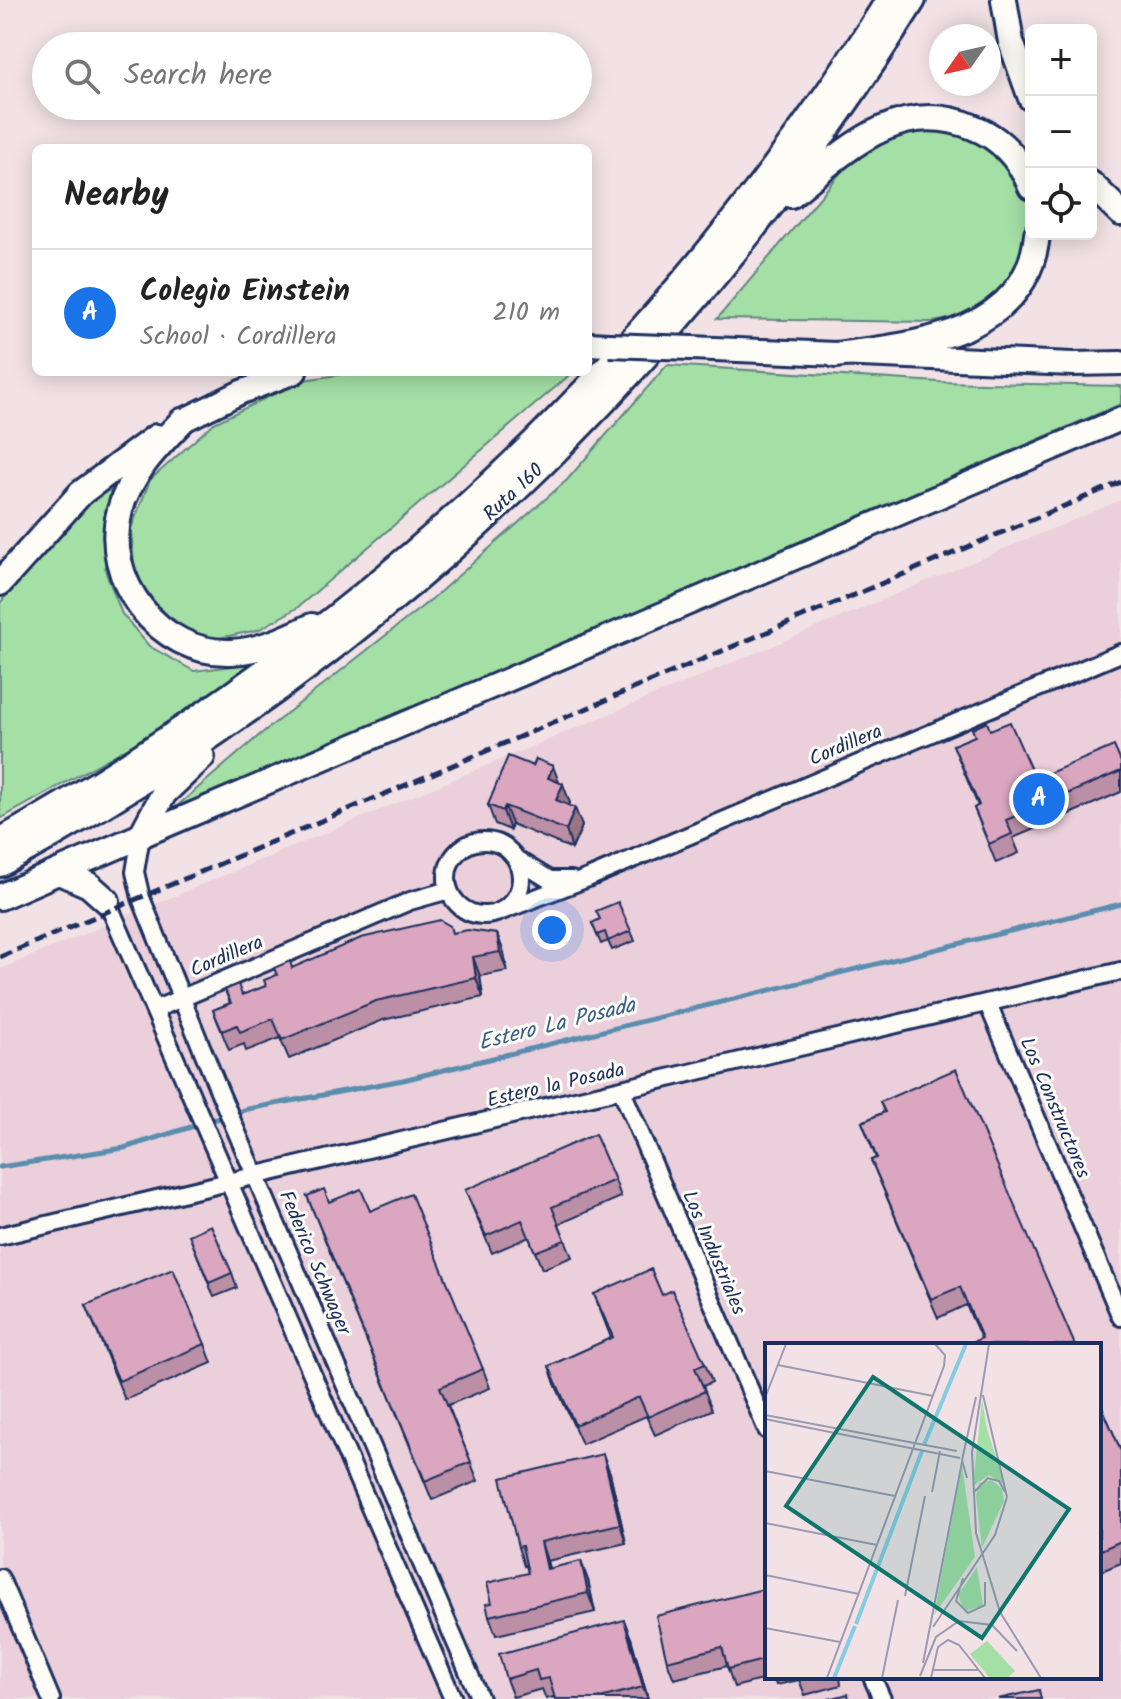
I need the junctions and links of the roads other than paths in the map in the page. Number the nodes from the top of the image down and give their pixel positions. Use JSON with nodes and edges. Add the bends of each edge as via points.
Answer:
{"nodes":[{"id":1,"x":889,"y":0,"type":"edge"},
{"id":2,"x":913,"y":0,"type":"edge"},
{"id":3,"x":1004,"y":0,"type":"edge"},
{"id":4,"x":1030,"y":96,"type":"edge"},
{"id":5,"x":1025,"y":176,"type":"edge"},
{"id":6,"x":1097,"y":190,"type":"edge"},
{"id":7,"x":1121,"y":213,"type":"edge"},
{"id":8,"x":765,"y":217,"type":"junction"},
{"id":9,"x":1036,"y":240,"type":"edge"},
{"id":10,"x":598,"y":344,"type":"edge"},
{"id":11,"x":835,"y":355,"type":"junction"},
{"id":12,"x":1121,"y":363,"type":"edge"},
{"id":13,"x":284,"y":376,"type":"edge"},
{"id":14,"x":1121,"y":419,"type":"edge"},
{"id":15,"x":182,"y":421,"type":"junction"},
{"id":16,"x":0,"y":583,"type":"edge"},
{"id":17,"x":357,"y":603,"type":"junction"},
{"id":18,"x":1121,"y":653,"type":"edge"},
{"id":19,"x":253,"y":709,"type":"junction"},
{"id":20,"x":141,"y":836,"type":"junction"},
{"id":21,"x":0,"y":841,"type":"edge"},
{"id":22,"x":516,"y":859,"type":"junction"},
{"id":23,"x":0,"y":864,"type":"edge"},
{"id":24,"x":59,"y":872,"type":"junction"},
{"id":25,"x":588,"y":878,"type":"junction"},
{"id":26,"x":449,"y":890,"type":"junction"},
{"id":27,"x":0,"y":897,"type":"edge"},
{"id":28,"x":107,"y":901,"type":"joint"},
{"id":29,"x":499,"y":912,"type":"junction"},
{"id":30,"x":1121,"y":971,"type":"edge"},
{"id":31,"x":181,"y":998,"type":"junction"},
{"id":32,"x":988,"y":1004,"type":"junction"},
{"id":33,"x":156,"y":1009,"type":"junction"},
{"id":34,"x":622,"y":1091,"type":"junction"},
{"id":35,"x":255,"y":1175,"type":"junction"},
{"id":36,"x":231,"y":1180,"type":"junction"},
{"id":37,"x":0,"y":1236,"type":"edge"},
{"id":38,"x":1121,"y":1317,"type":"edge"},
{"id":39,"x":336,"y":1366,"type":"junction"},
{"id":40,"x":313,"y":1373,"type":"junction"},
{"id":41,"x":765,"y":1425,"type":"edge"},
{"id":42,"x":420,"y":1556,"type":"junction"},
{"id":43,"x":395,"y":1564,"type":"junction"},
{"id":44,"x":0,"y":1578,"type":"edge"},
{"id":45,"x":873,"y":1679,"type":"edge"},
{"id":46,"x":51,"y":1699,"type":"edge"},
{"id":47,"x":453,"y":1699,"type":"edge"},
{"id":48,"x":480,"y":1699,"type":"edge"},
{"id":49,"x":882,"y":1699,"type":"edge"}],
"edges":[{"from":1,"to":17,"type":"highway","name":"Ruta 160","via":[[780,162],[652,321],[519,460]]},
{"from":2,"to":8,"type":"highway","name":"Ruta 160"},
{"from":3,"to":4,"type":"highway","via":[[1011,42]]},
{"from":5,"to":8,"type":"highway","via":[[1016,159],[984,132],[957,121],[914,118],[857,141]]},
{"from":6,"to":7,"type":"highway"},
{"from":8,"to":19,"type":"highway","name":"Ruta 160","via":[[667,336],[519,490],[374,617]]},
{"from":9,"to":11,"type":"highway","via":[[1024,280],[988,317],[923,342]]},
{"from":10,"to":11,"type":"main road","bridge":true},
{"from":11,"to":12,"type":"main road"},
{"from":13,"to":15,"type":"main road"},
{"from":14,"to":20,"type":"main road"},
{"from":15,"to":16,"type":"highway","via":[[81,493]]},
{"from":15,"to":17,"type":"highway","via":[[138,472],[119,512],[118,559],[143,612],[180,641],[229,652],[272,643]]},
{"from":17,"to":21,"type":"highway","name":"Ruta 160","via":[[198,720]]},
{"from":18,"to":25,"type":"street","name":"Cordillera"},
{"from":19,"to":20,"type":"highway","via":[[164,793]]},
{"from":19,"to":23,"type":"highway","name":"Ruta 160"},
{"from":20,"to":24,"type":"highway"},
{"from":20,"to":31,"type":"street","name":"Federico Schwager","via":[[137,882]]},
{"from":22,"to":25,"type":"street","name":"Cordillera","via":[[550,880]]},
{"from":22,"to":26,"type":"street","name":"Cordillera","via":[[486,840],[463,847],[448,866]]},
{"from":22,"to":29,"type":"street","via":[[521,883],[517,896]]},
{"from":24,"to":27,"type":"highway"},
{"from":24,"to":28,"type":"highway","via":[[89,885]]},
{"from":25,"to":29,"type":"street","name":"Cordillera"},
{"from":26,"to":29,"type":"street","name":"Cordillera","via":[[463,909]]},
{"from":26,"to":31,"type":"street","name":"Cordillera","via":[[410,901]]},
{"from":28,"to":33,"type":"street"},
{"from":30,"to":32,"type":"street","name":"Estero la Posada"},
{"from":31,"to":33,"type":"street","name":"Cordillera"},
{"from":31,"to":35,"type":"street","name":"Federico Schwager"},
{"from":32,"to":34,"type":"street","name":"Estero la Posada"},
{"from":32,"to":38,"type":"street","name":"Los Constructores"},
{"from":33,"to":36,"type":"street"},
{"from":34,"to":35,"type":"street","name":"Estero la Posada"},
{"from":34,"to":41,"type":"street","name":"Los Industriales"},
{"from":35,"to":36,"type":"street","name":"Estero la Posada"},
{"from":35,"to":39,"type":"street","name":"Federico Schwager"},
{"from":36,"to":37,"type":"street","name":"Estero la Posada"},
{"from":36,"to":40,"type":"street"},
{"from":39,"to":40,"type":"street"},
{"from":39,"to":42,"type":"street","name":"Federico Schwager"},
{"from":40,"to":43,"type":"street"},
{"from":42,"to":43,"type":"street"},
{"from":42,"to":48,"type":"street","name":"Federico Schwager"},
{"from":43,"to":47,"type":"street"},
{"from":44,"to":46,"type":"street"},
{"from":45,"to":49,"type":"street"}]}
